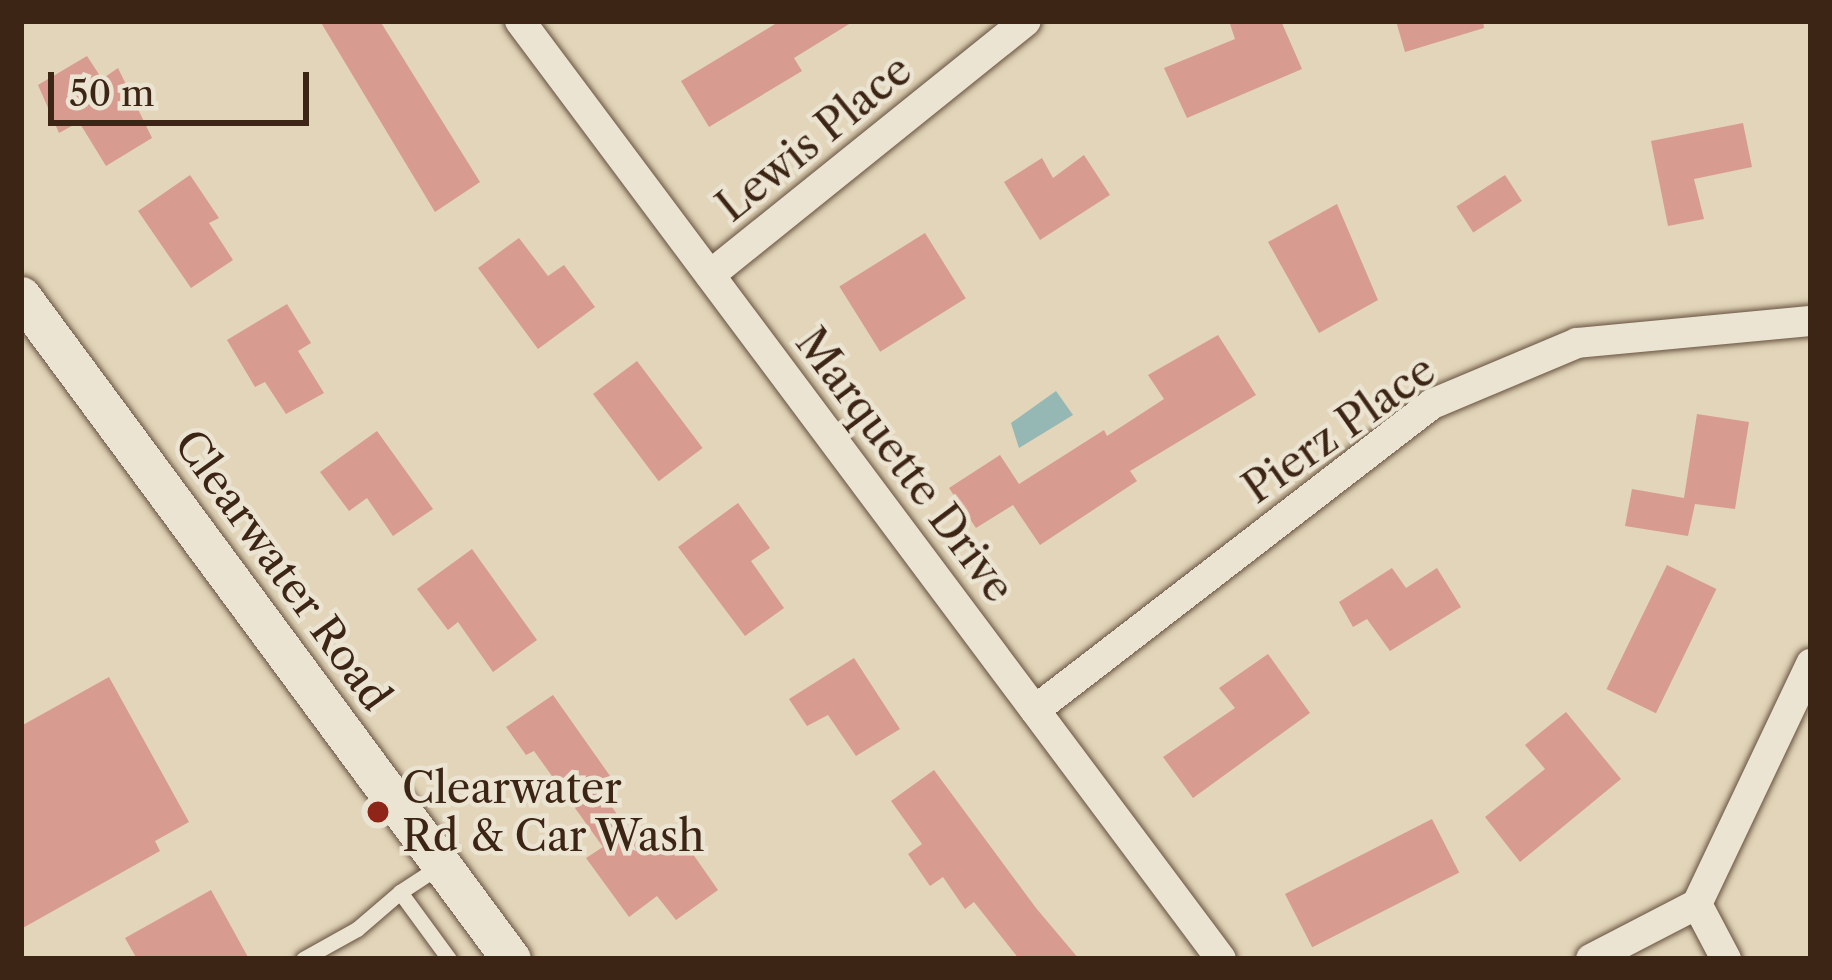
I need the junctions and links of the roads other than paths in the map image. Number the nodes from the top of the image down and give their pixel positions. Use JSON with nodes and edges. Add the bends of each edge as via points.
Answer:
{"nodes":[{"id":1,"x":520,"y":21,"type":"edge"},
{"id":2,"x":1026,"y":21,"type":"edge"},
{"id":3,"x":710,"y":275,"type":"junction"},
{"id":4,"x":21,"y":296,"type":"edge"},
{"id":5,"x":1811,"y":321,"type":"edge"},
{"id":6,"x":1811,"y":664,"type":"edge"},
{"id":7,"x":1035,"y":710,"type":"junction"},
{"id":8,"x":441,"y":864,"type":"junction"},
{"id":9,"x":400,"y":892,"type":"junction"},
{"id":10,"x":1697,"y":904,"type":"junction"},
{"id":11,"x":303,"y":959,"type":"edge"},
{"id":12,"x":448,"y":959,"type":"edge"},
{"id":13,"x":511,"y":959,"type":"edge"},
{"id":14,"x":1221,"y":959,"type":"edge"},
{"id":15,"x":1591,"y":959,"type":"edge"},
{"id":16,"x":1726,"y":959,"type":"edge"}],
"edges":[{"from":1,"to":3,"type":"street","name":"Marquette Drive"},
{"from":2,"to":3,"type":"street","name":"Lewis Place"},
{"from":3,"to":7,"type":"street","name":"Marquette Drive"},
{"from":4,"to":8,"type":"street","name":"Clearwater Road"},
{"from":5,"to":7,"type":"street","name":"Pierz Place","via":[[1577,343],[1432,404]]},
{"from":6,"to":10,"type":"street"},
{"from":7,"to":14,"type":"street","name":"Marquette Drive"},
{"from":8,"to":9,"type":"lane"},
{"from":8,"to":13,"type":"street","name":"Clearwater Road"},
{"from":9,"to":11,"type":"lane","via":[[357,929]]},
{"from":9,"to":12,"type":"lane"},
{"from":10,"to":15,"type":"street"},
{"from":10,"to":16,"type":"street"}]}
